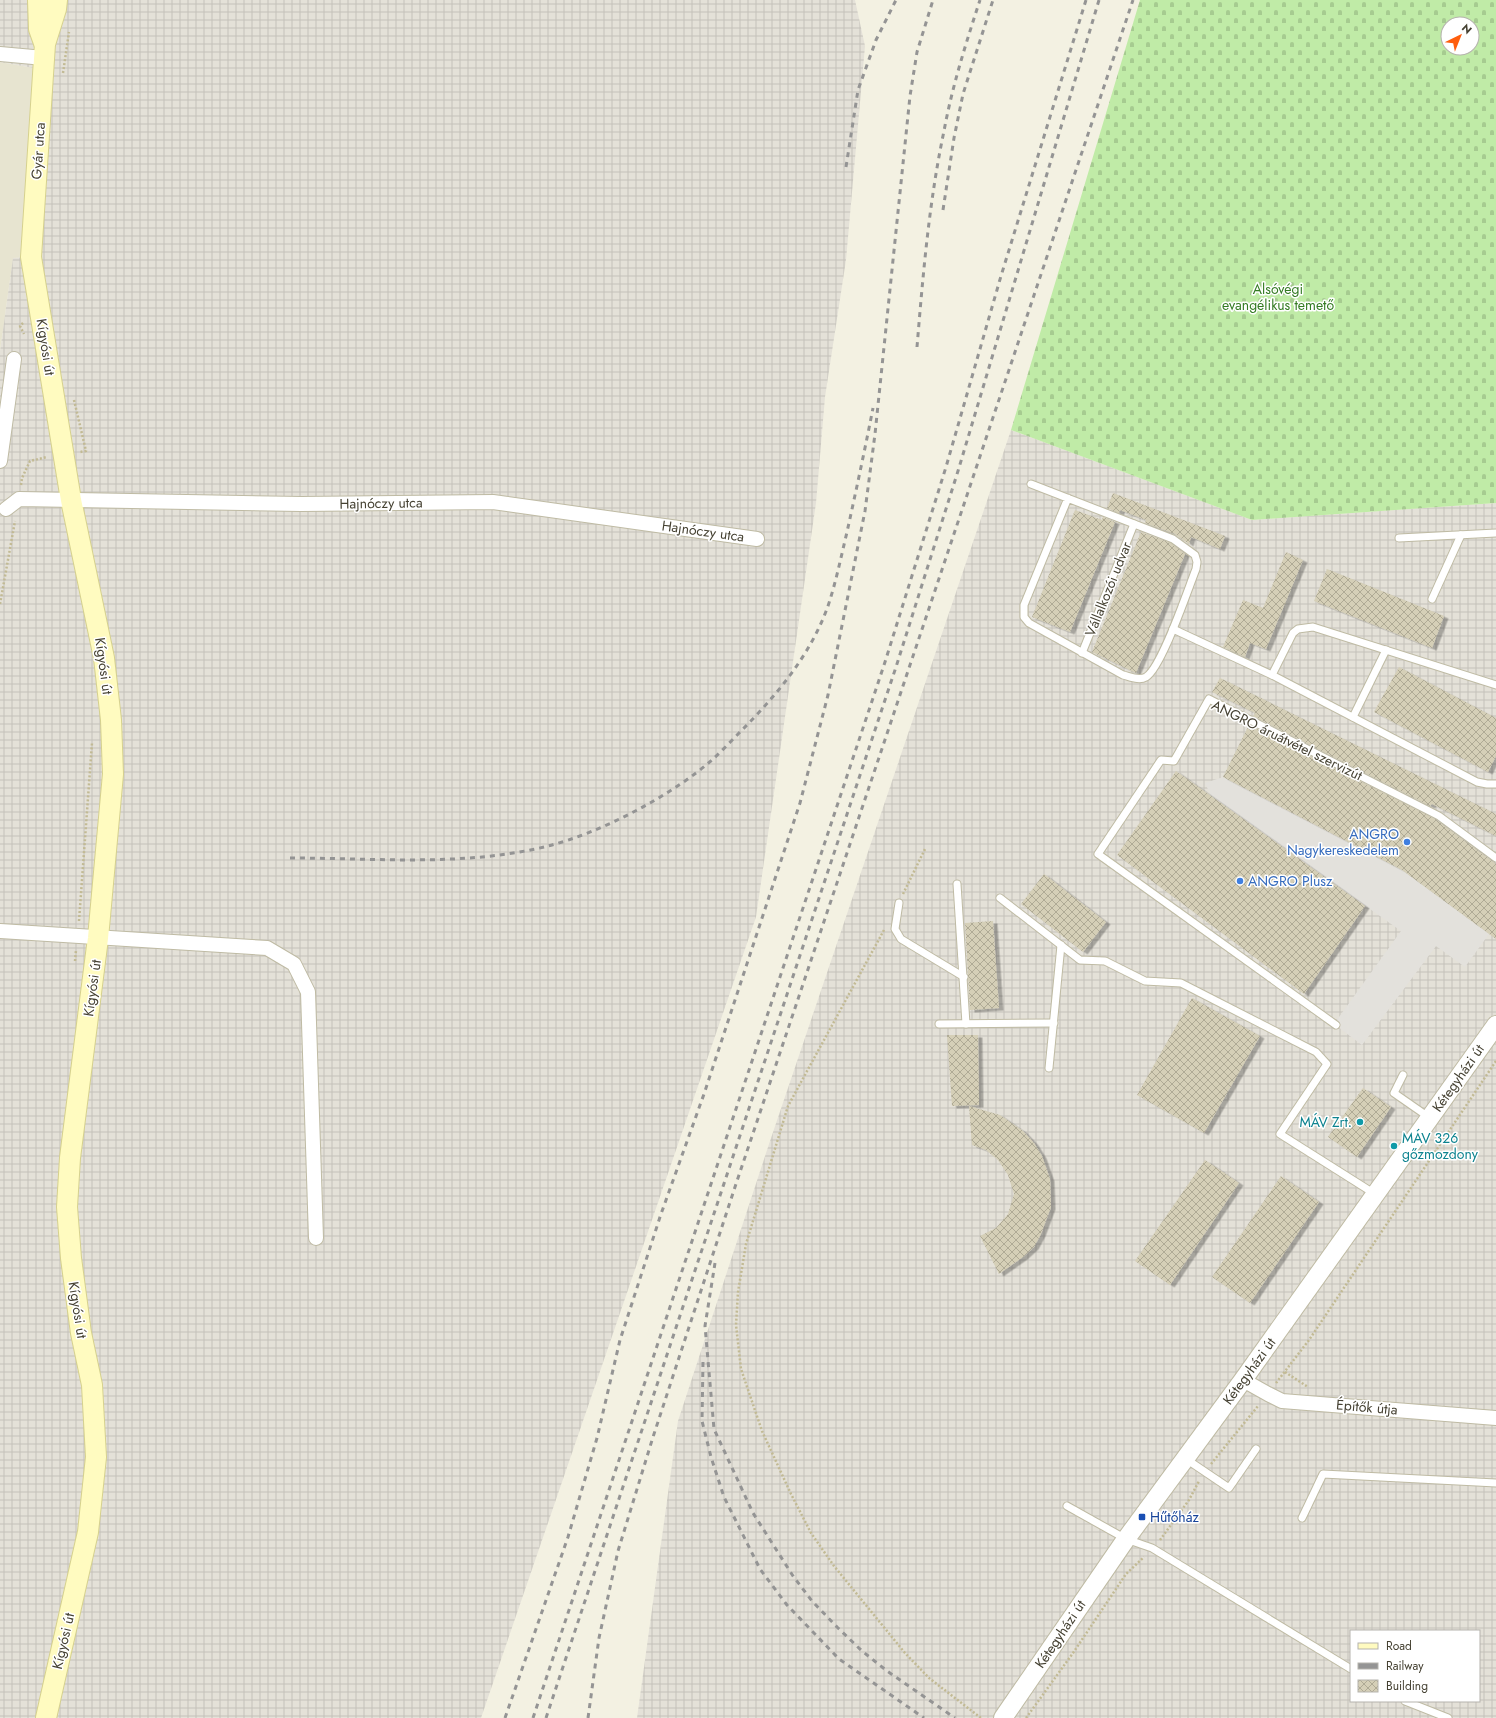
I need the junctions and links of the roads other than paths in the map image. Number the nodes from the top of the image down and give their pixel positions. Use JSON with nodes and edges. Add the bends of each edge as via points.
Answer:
{"nodes":[{"id":1,"x":38,"y":0,"type":"edge"},
{"id":2,"x":57,"y":0,"type":"edge"},
{"id":3,"x":44,"y":51,"type":"junction"},
{"id":4,"x":0,"y":54,"type":"edge"},
{"id":5,"x":32,"y":257,"type":"joint"},
{"id":6,"x":14,"y":359,"type":"dead end"},
{"id":7,"x":0,"y":461,"type":"edge"},
{"id":8,"x":1031,"y":484,"type":"dead end"},
{"id":9,"x":1068,"y":498,"type":"junction"},
{"id":10,"x":71,"y":500,"type":"junction"},
{"id":11,"x":2,"y":508,"type":"edge"},
{"id":12,"x":1134,"y":524,"type":"junction"},
{"id":13,"x":1496,"y":533,"type":"edge"},
{"id":14,"x":1461,"y":535,"type":"junction"},
{"id":15,"x":1399,"y":538,"type":"dead end"},
{"id":16,"x":757,"y":539,"type":"dead end"},
{"id":17,"x":1432,"y":599,"type":"dead end"},
{"id":18,"x":1173,"y":629,"type":"junction"},
{"id":19,"x":1386,"y":650,"type":"junction"},
{"id":20,"x":1082,"y":653,"type":"junction"},
{"id":21,"x":1272,"y":675,"type":"junction"},
{"id":22,"x":1496,"y":685,"type":"edge"},
{"id":23,"x":1353,"y":717,"type":"junction"},
{"id":24,"x":1496,"y":784,"type":"edge"},
{"id":25,"x":1496,"y":858,"type":"edge"},
{"id":26,"x":957,"y":884,"type":"dead end"},
{"id":27,"x":1000,"y":898,"type":"dead end"},
{"id":28,"x":899,"y":903,"type":"road end"},
{"id":29,"x":0,"y":932,"type":"edge"},
{"id":30,"x":98,"y":938,"type":"junction"},
{"id":31,"x":1061,"y":945,"type":"junction"},
{"id":32,"x":964,"y":977,"type":"junction"},
{"id":33,"x":1054,"y":1023,"type":"junction"},
{"id":34,"x":938,"y":1024,"type":"dead end"},
{"id":35,"x":966,"y":1024,"type":"junction"},
{"id":36,"x":1336,"y":1025,"type":"dead end"},
{"id":37,"x":1496,"y":1025,"type":"edge"},
{"id":38,"x":1049,"y":1068,"type":"dead end"},
{"id":39,"x":1403,"y":1075,"type":"dead end"},
{"id":40,"x":1430,"y":1118,"type":"junction"},
{"id":41,"x":1375,"y":1194,"type":"junction"},
{"id":42,"x":316,"y":1238,"type":"dead end"},
{"id":43,"x":1243,"y":1380,"type":"junction"},
{"id":44,"x":1496,"y":1418,"type":"edge"},
{"id":45,"x":1256,"y":1449,"type":"dead end"},
{"id":46,"x":1186,"y":1459,"type":"junction"},
{"id":47,"x":1496,"y":1483,"type":"edge"},
{"id":48,"x":1067,"y":1506,"type":"dead end"},
{"id":49,"x":1302,"y":1518,"type":"dead end"},
{"id":50,"x":1126,"y":1539,"type":"junction"},
{"id":51,"x":1350,"y":1668,"type":"edge"},
{"id":52,"x":1408,"y":1702,"type":"edge"},
{"id":53,"x":46,"y":1718,"type":"edge"},
{"id":54,"x":1003,"y":1718,"type":"edge"},
{"id":55,"x":1448,"y":1718,"type":"edge"}],
"edges":[{"from":1,"to":3,"type":"main road","name":"Gyár utca","via":[[39,29]]},
{"from":2,"to":3,"type":"main road","name":"Gyár utca"},
{"from":3,"to":4,"type":"street"},
{"from":3,"to":5,"type":"main road","name":"Gyár utca"},
{"from":5,"to":10,"type":"main road","name":"Kígyósi út"},
{"from":6,"to":7,"type":"street"},
{"from":8,"to":9,"type":"lane"},
{"from":9,"to":12,"type":"lane"},
{"from":9,"to":20,"type":"lane","via":[[1023,611],[1029,623]]},
{"from":10,"to":11,"type":"street","name":"Hajnóczy utca","via":[[19,499]]},
{"from":10,"to":16,"type":"street","name":"Hajnóczy utca","via":[[301,504],[493,502]]},
{"from":10,"to":30,"type":"main road","name":"Kígyósi út","via":[[104,658],[111,720],[113,774]]},
{"from":12,"to":18,"type":"lane","via":[[1173,539],[1195,555],[1196,569]]},
{"from":12,"to":20,"type":"lane","name":"Vállalkozói udvar"},
{"from":13,"to":14,"type":"lane"},
{"from":14,"to":15,"type":"lane"},
{"from":14,"to":17,"type":"lane"},
{"from":18,"to":20,"type":"lane","via":[[1151,674],[1144,678],[1136,679],[1123,675]]},
{"from":18,"to":21,"type":"lane"},
{"from":19,"to":21,"type":"lane","via":[[1305,627],[1293,633]]},
{"from":19,"to":22,"type":"lane"},
{"from":19,"to":23,"type":"lane"},
{"from":21,"to":23,"type":"lane"},
{"from":23,"to":24,"type":"lane","via":[[1478,782]]},
{"from":25,"to":36,"type":"lane","name":"ANGRO áruátvétel szervizút","via":[[1439,816],[1208,700],[1174,761],[1161,760],[1098,854]]},
{"from":26,"to":32,"type":"lane"},
{"from":27,"to":31,"type":"lane"},
{"from":28,"to":32,"type":"lane","via":[[895,929],[901,939]]},
{"from":29,"to":30,"type":"street"},
{"from":30,"to":42,"type":"street","via":[[267,948],[294,964],[308,992]]},
{"from":30,"to":53,"type":"main road","name":"Kígyósi út","via":[[72,1144],[67,1207],[81,1333],[92,1384],[96,1457],[88,1532]]},
{"from":31,"to":33,"type":"lane"},
{"from":31,"to":41,"type":"lane","via":[[1080,960],[1105,961],[1145,981],[1181,983],[1316,1052],[1327,1064],[1280,1134]]},
{"from":32,"to":35,"type":"lane"},
{"from":33,"to":35,"type":"lane"},
{"from":33,"to":38,"type":"lane"},
{"from":34,"to":35,"type":"lane"},
{"from":37,"to":40,"type":"street","name":"Kétegyházi út"},
{"from":39,"to":40,"type":"lane","via":[[1394,1093]]},
{"from":40,"to":41,"type":"street","name":"Kétegyházi út"},
{"from":41,"to":43,"type":"street","name":"Kétegyházi út"},
{"from":43,"to":44,"type":"street","name":"Építők útja","via":[[1282,1400]]},
{"from":43,"to":46,"type":"street","name":"Kétegyházi út"},
{"from":45,"to":46,"type":"lane","via":[[1229,1488]]},
{"from":46,"to":50,"type":"street","name":"Kétegyházi út"},
{"from":47,"to":49,"type":"lane","via":[[1323,1474]]},
{"from":48,"to":50,"type":"lane"},
{"from":50,"to":51,"type":"lane","via":[[1159,1552]]},
{"from":50,"to":54,"type":"street","name":"Kétegyházi út"},
{"from":52,"to":55,"type":"lane"}]}
